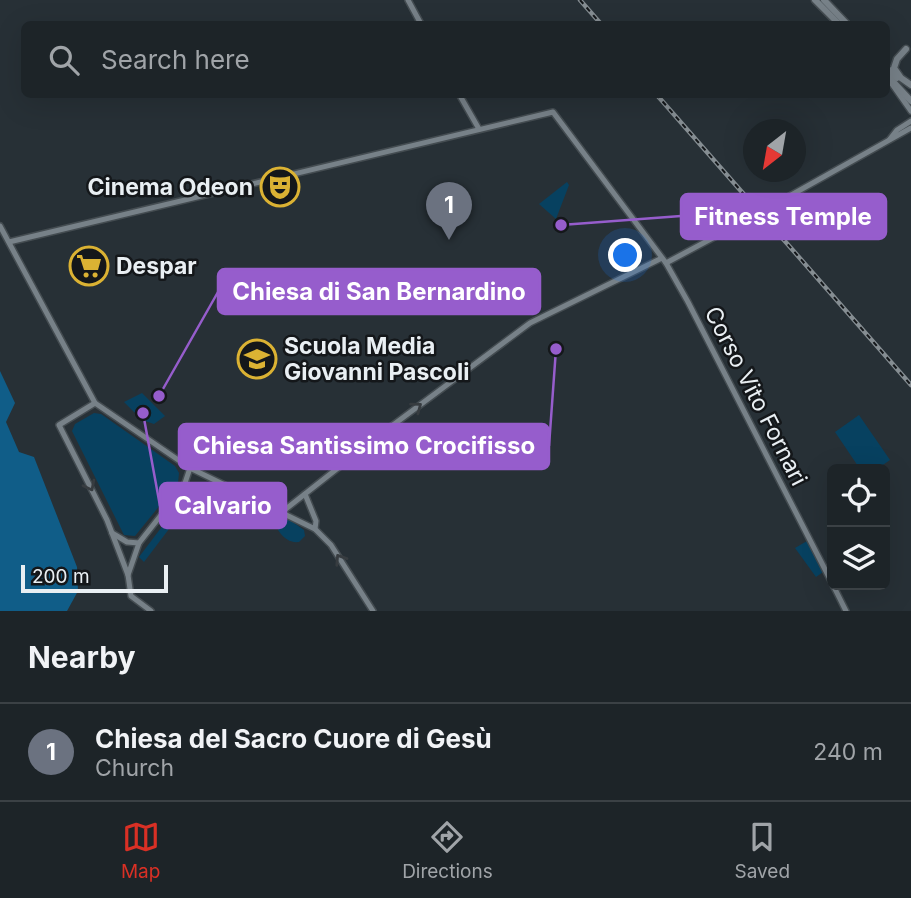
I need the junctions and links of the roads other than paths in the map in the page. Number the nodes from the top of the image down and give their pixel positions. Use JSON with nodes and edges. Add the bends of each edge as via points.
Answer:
{"nodes":[{"id":1,"x":408,"y":0,"type":"edge"},
{"id":2,"x":815,"y":0,"type":"edge"},
{"id":3,"x":824,"y":0,"type":"edge"},
{"id":4,"x":419,"y":21,"type":"edge"},
{"id":5,"x":836,"y":21,"type":"edge"},
{"id":6,"x":844,"y":21,"type":"edge"},
{"id":7,"x":906,"y":49,"type":"dead end"},
{"id":8,"x":890,"y":70,"type":"edge"},
{"id":9,"x":890,"y":78,"type":"edge"},
{"id":10,"x":890,"y":80,"type":"edge"},
{"id":11,"x":911,"y":85,"type":"edge"},
{"id":12,"x":911,"y":91,"type":"edge"},
{"id":13,"x":461,"y":98,"type":"edge"},
{"id":14,"x":911,"y":101,"type":"edge"},
{"id":15,"x":911,"y":111,"type":"edge"},
{"id":16,"x":911,"y":121,"type":"edge"},
{"id":17,"x":479,"y":129,"type":"junction"},
{"id":18,"x":910,"y":129,"type":"edge"},
{"id":19,"x":889,"y":140,"type":"junction"},
{"id":20,"x":777,"y":203,"type":"tunnel mouth"},
{"id":21,"x":752,"y":217,"type":"tunnel mouth"},
{"id":22,"x":0,"y":226,"type":"edge"},
{"id":23,"x":8,"y":241,"type":"junction"},
{"id":24,"x":664,"y":260,"type":"junction"},
{"id":25,"x":95,"y":404,"type":"junction"},
{"id":26,"x":190,"y":468,"type":"junction"},
{"id":27,"x":305,"y":494,"type":"junction"},
{"id":28,"x":282,"y":512,"type":"junction"},
{"id":29,"x":316,"y":529,"type":"junction"},
{"id":30,"x":112,"y":533,"type":"junction"},
{"id":31,"x":139,"y":543,"type":"junction"},
{"id":32,"x":827,"y":572,"type":"edge"},
{"id":33,"x":128,"y":575,"type":"junction"},
{"id":34,"x":836,"y":590,"type":"edge"},
{"id":35,"x":151,"y":611,"type":"edge"},
{"id":36,"x":373,"y":611,"type":"edge"},
{"id":37,"x":846,"y":611,"type":"edge"}],
"edges":[{"from":1,"to":4,"type":"street"},
{"from":2,"to":5,"type":"main road"},
{"from":3,"to":6,"type":"main road"},
{"from":7,"to":11,"type":"main road","via":[[894,68]]},
{"from":8,"to":12,"type":"main road"},
{"from":9,"to":14,"type":"main road"},
{"from":10,"to":15,"type":"street"},
{"from":13,"to":17,"type":"street"},
{"from":16,"to":19,"type":"street"},
{"from":17,"to":23,"type":"street"},
{"from":17,"to":24,"type":"street","name":"Corso Vito Fornari","via":[[553,112]]},
{"from":18,"to":19,"type":"street"},
{"from":19,"to":20,"type":"street"},
{"from":21,"to":24,"type":"street"},
{"from":22,"to":23,"type":"street"},
{"from":23,"to":25,"type":"street"},
{"from":27,"to":24,"type":"street","one_way":true,"via":[[530,323]]},
{"from":24,"to":32,"type":"street","name":"Corso Vito Fornari"},
{"from":25,"to":26,"type":"street"},
{"from":25,"to":30,"type":"street","one_way":true,"via":[[59,425]]},
{"from":26,"to":28,"type":"street"},
{"from":26,"to":31,"type":"street","via":[[184,486]]},
{"from":27,"to":28,"type":"street"},
{"from":27,"to":29,"type":"street"},
{"from":28,"to":29,"type":"street"},
{"from":36,"to":29,"type":"street","one_way":true},
{"from":30,"to":31,"type":"street"},
{"from":30,"to":33,"type":"street"},
{"from":31,"to":33,"type":"street"},
{"from":33,"to":35,"type":"street","via":[[131,596]]},
{"from":34,"to":37,"type":"street","name":"Corso Vito Fornari"}]}
